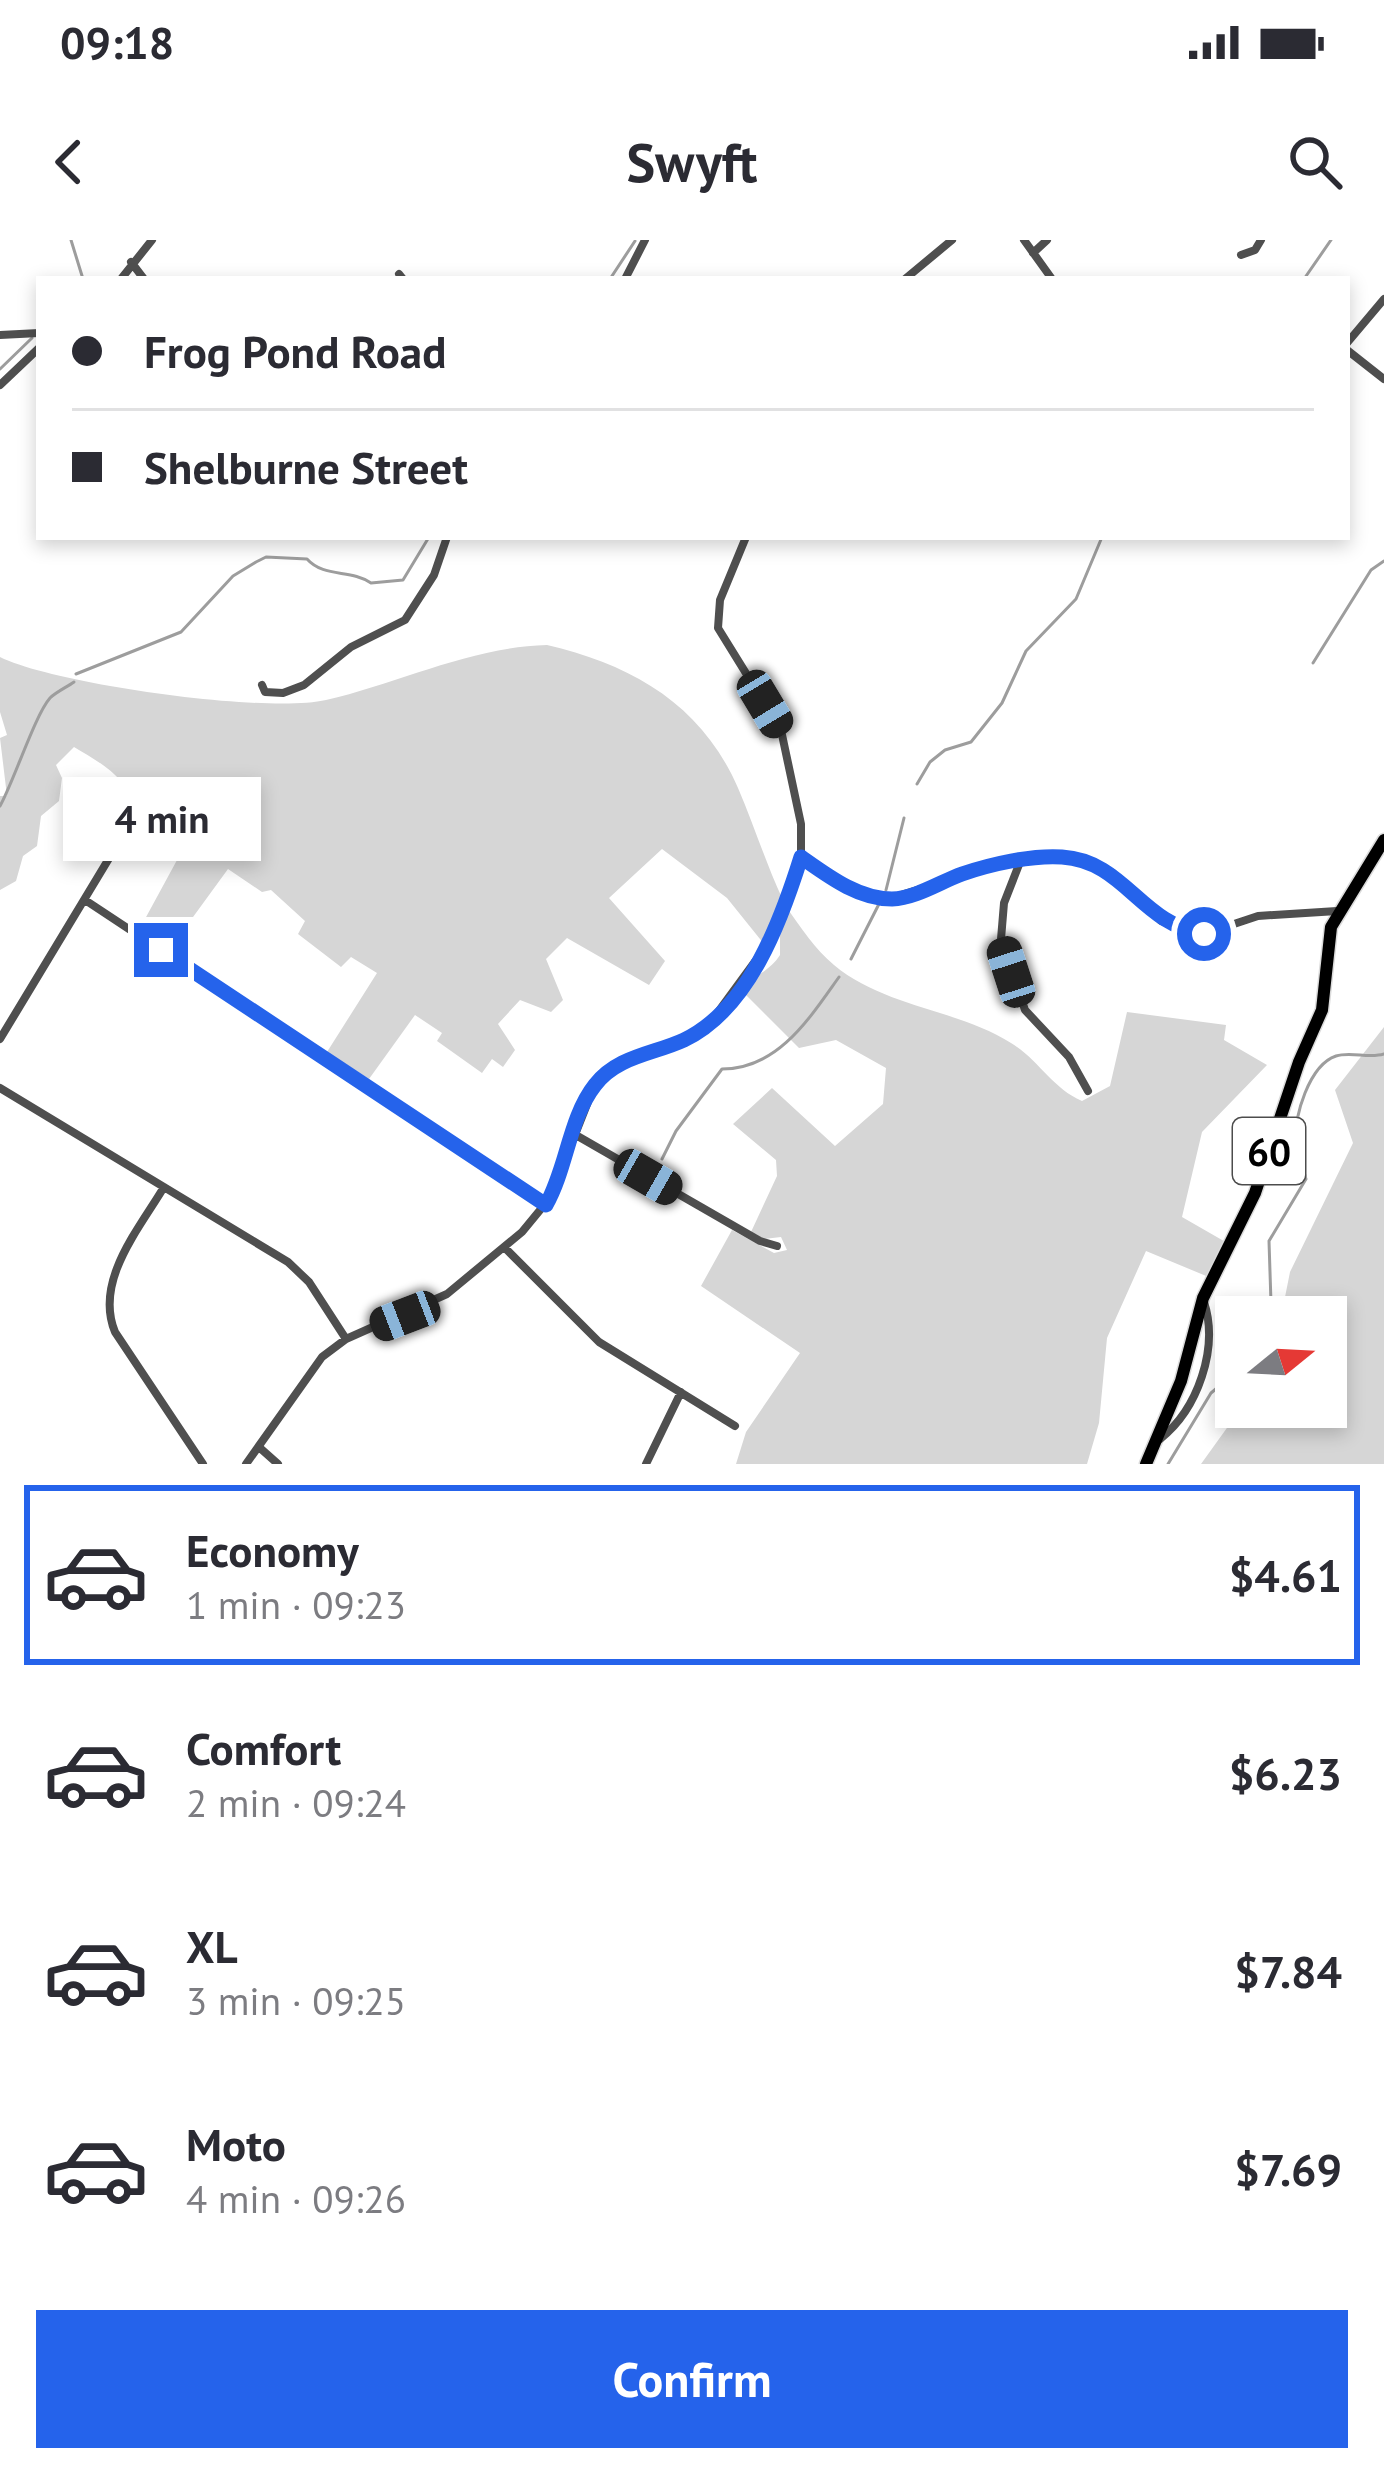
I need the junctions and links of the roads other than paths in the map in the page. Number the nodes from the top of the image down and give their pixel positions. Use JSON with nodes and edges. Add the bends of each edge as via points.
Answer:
{"nodes":[{"id":1,"x":152,"y":240,"type":"edge"},
{"id":2,"x":646,"y":240,"type":"edge"},
{"id":3,"x":952,"y":240,"type":"edge"},
{"id":4,"x":1024,"y":240,"type":"edge"},
{"id":5,"x":1047,"y":240,"type":"edge"},
{"id":6,"x":1261,"y":240,"type":"edge"},
{"id":7,"x":1033,"y":253,"type":"junction"},
{"id":8,"x":1241,"y":255,"type":"dead end"},
{"id":9,"x":131,"y":262,"type":"junction"},
{"id":10,"x":123,"y":276,"type":"edge"},
{"id":11,"x":142,"y":276,"type":"edge"},
{"id":12,"x":627,"y":276,"type":"edge"},
{"id":13,"x":909,"y":276,"type":"edge"},
{"id":14,"x":1050,"y":276,"type":"edge"},
{"id":15,"x":1384,"y":299,"type":"edge"},
{"id":16,"x":36,"y":333,"type":"edge"},
{"id":17,"x":0,"y":335,"type":"edge"},
{"id":18,"x":1350,"y":342,"type":"edge"},
{"id":19,"x":1350,"y":349,"type":"edge"},
{"id":20,"x":36,"y":351,"type":"edge"},
{"id":21,"x":1384,"y":379,"type":"edge"},
{"id":22,"x":0,"y":385,"type":"edge"},
{"id":23,"x":446,"y":540,"type":"edge"},
{"id":24,"x":745,"y":540,"type":"edge"},
{"id":25,"x":262,"y":685,"type":"dead end"},
{"id":26,"x":134,"y":817,"type":"dead end"},
{"id":27,"x":1384,"y":840,"type":"edge"},
{"id":28,"x":801,"y":857,"type":"junction"},
{"id":29,"x":1021,"y":861,"type":"junction"},
{"id":30,"x":85,"y":900,"type":"junction"},
{"id":31,"x":1337,"y":911,"type":"junction"},
{"id":32,"x":0,"y":1039,"type":"edge"},
{"id":33,"x":0,"y":1088,"type":"edge"},
{"id":34,"x":1088,"y":1091,"type":"dead end"},
{"id":35,"x":574,"y":1134,"type":"junction"},
{"id":36,"x":164,"y":1187,"type":"junction"},
{"id":37,"x":546,"y":1205,"type":"junction"},
{"id":38,"x":777,"y":1246,"type":"dead end"},
{"id":39,"x":505,"y":1248,"type":"junction"},
{"id":40,"x":346,"y":1339,"type":"junction"},
{"id":41,"x":681,"y":1392,"type":"junction"},
{"id":42,"x":735,"y":1426,"type":"dead end"},
{"id":43,"x":260,"y":1448,"type":"junction"},
{"id":44,"x":203,"y":1464,"type":"edge"},
{"id":45,"x":246,"y":1464,"type":"edge"},
{"id":46,"x":278,"y":1464,"type":"edge"},
{"id":47,"x":646,"y":1464,"type":"edge"},
{"id":48,"x":1146,"y":1464,"type":"edge"}],
"edges":[{"from":1,"to":9,"type":"street"},
{"from":2,"to":12,"type":"street"},
{"from":3,"to":13,"type":"street"},
{"from":4,"to":7,"type":"street"},
{"from":5,"to":7,"type":"street"},
{"from":6,"to":8,"type":"street"},
{"from":7,"to":14,"type":"street"},
{"from":9,"to":10,"type":"street"},
{"from":9,"to":11,"type":"street"},
{"from":15,"to":18,"type":"street"},
{"from":16,"to":17,"type":"street"},
{"from":19,"to":21,"type":"street"},
{"from":20,"to":22,"type":"street"},
{"from":23,"to":25,"type":"street","via":[[405,620],[351,647],[304,685],[283,693]]},
{"from":24,"to":28,"type":"street","via":[[720,600],[718,628],[781,730]]},
{"from":26,"to":30,"type":"street"},
{"from":27,"to":31,"type":"main road","number":"60"},
{"from":28,"to":29,"type":"street","via":[[849,889],[888,899]]},
{"from":28,"to":35,"type":"street","via":[[773,932],[727,1007],[698,1033],[608,1072],[590,1092]]},
{"from":29,"to":31,"type":"street","via":[[1090,862],[1161,921],[1204,934],[1258,916]]},
{"from":29,"to":34,"type":"street","via":[[1000,939],[1025,1010]]},
{"from":30,"to":32,"type":"street"},
{"from":30,"to":37,"type":"street"},
{"from":31,"to":48,"type":"main road","number":"60","via":[[1322,1010],[1255,1192],[1203,1298],[1181,1381]]},
{"from":33,"to":36,"type":"street"},
{"from":35,"to":37,"type":"street"},
{"from":35,"to":38,"type":"street"},
{"from":36,"to":40,"type":"street","via":[[297,1269]]},
{"from":36,"to":44,"type":"street","via":[[120,1263],[109,1312]]},
{"from":37,"to":39,"type":"street"},
{"from":39,"to":40,"type":"street","via":[[447,1294]]},
{"from":39,"to":41,"type":"street","via":[[597,1340]]},
{"from":40,"to":43,"type":"street","via":[[316,1364]]},
{"from":41,"to":42,"type":"street"},
{"from":41,"to":47,"type":"street"},
{"from":43,"to":45,"type":"street"},
{"from":43,"to":46,"type":"street"}]}
